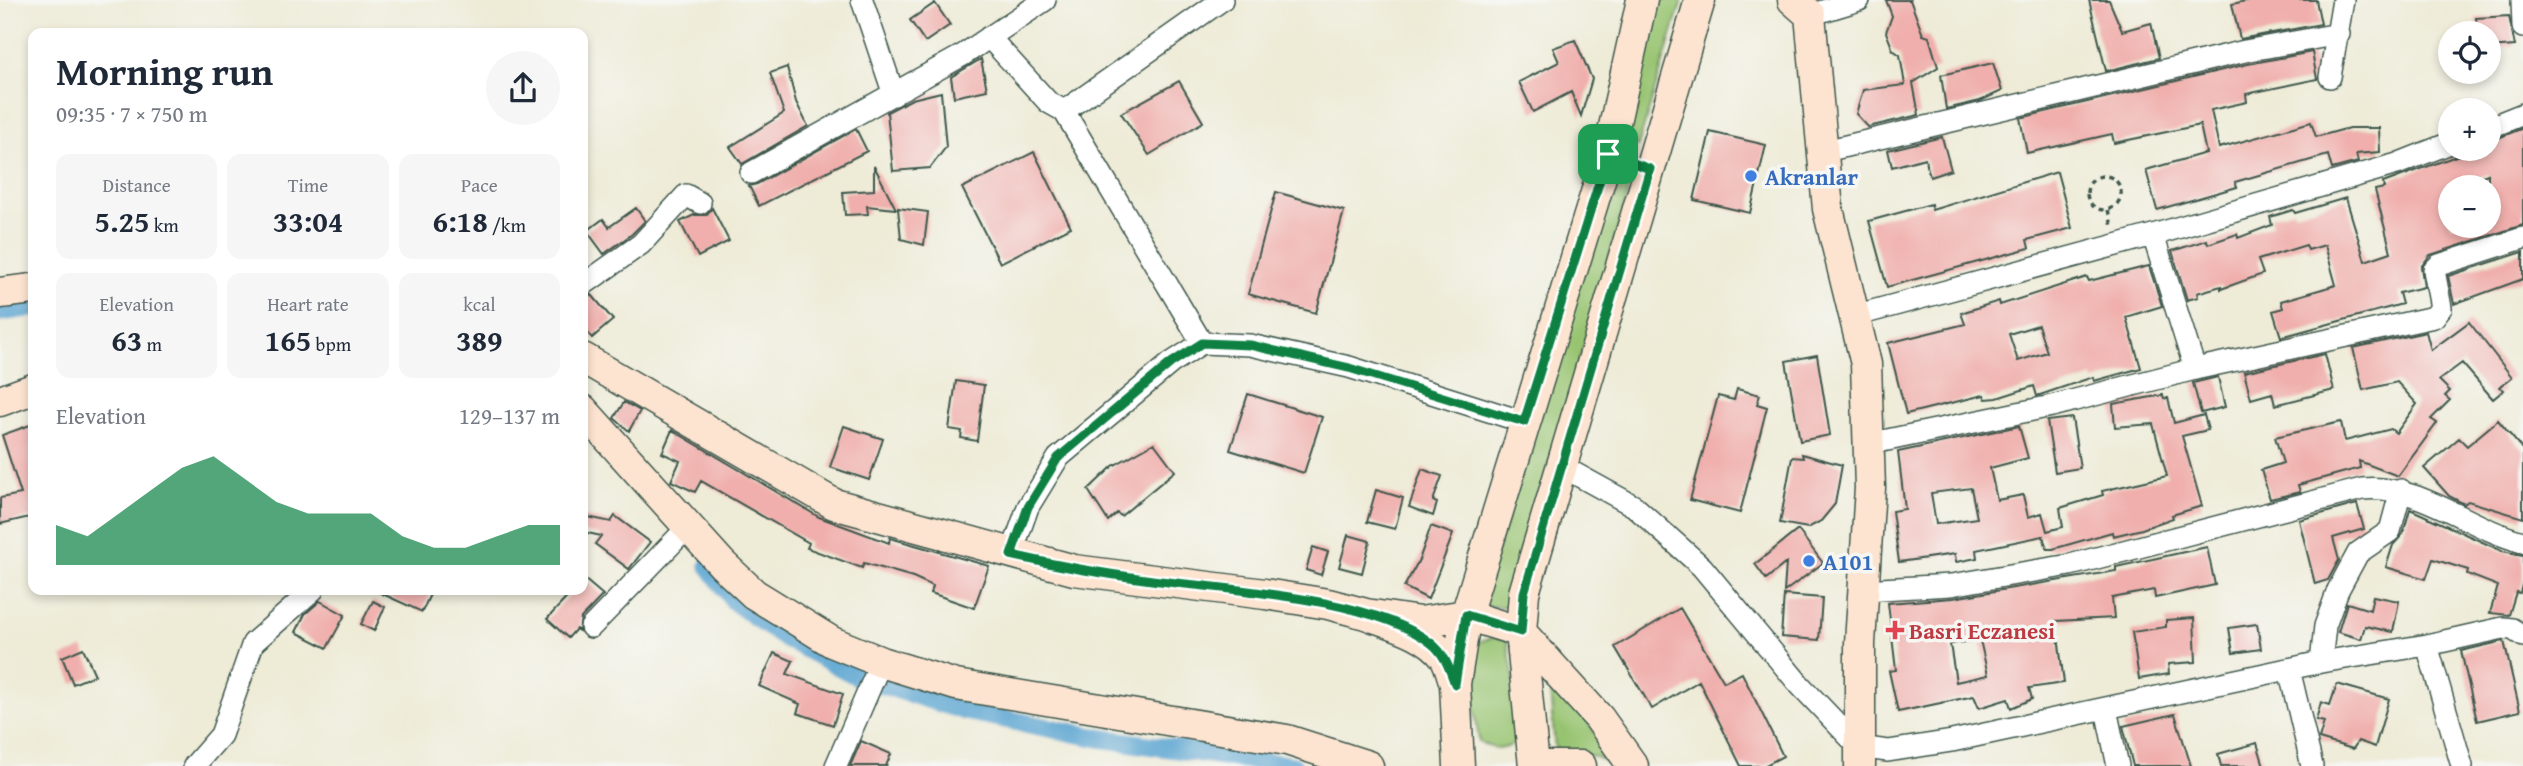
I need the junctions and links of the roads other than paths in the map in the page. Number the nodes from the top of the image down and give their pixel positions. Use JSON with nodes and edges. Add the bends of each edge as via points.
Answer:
{"nodes":[{"id":1,"x":862,"y":0,"type":"edge"},
{"id":2,"x":1045,"y":0,"type":"edge"},
{"id":3,"x":1222,"y":0,"type":"edge"},
{"id":4,"x":1642,"y":0,"type":"edge"},
{"id":5,"x":1859,"y":0,"type":"edge"},
{"id":6,"x":2343,"y":0,"type":"edge"},
{"id":7,"x":2522,"y":0,"type":"edge"},
{"id":8,"x":1701,"y":4,"type":"edge"},
{"id":9,"x":1805,"y":4,"type":"edge"},
{"id":10,"x":2523,"y":27,"type":"edge"},
{"id":11,"x":2339,"y":34,"type":"junction"},
{"id":12,"x":989,"y":37,"type":"junction"},
{"id":13,"x":2330,"y":77,"type":"dead end"},
{"id":14,"x":894,"y":95,"type":"junction"},
{"id":15,"x":1064,"y":111,"type":"junction"},
{"id":16,"x":2523,"y":114,"type":"edge"},
{"id":17,"x":2501,"y":123,"type":"edge"},
{"id":18,"x":2438,"y":149,"type":"edge"},
{"id":19,"x":1821,"y":152,"type":"junction"},
{"id":20,"x":1608,"y":154,"type":"junction"},
{"id":21,"x":1650,"y":169,"type":"junction"},
{"id":22,"x":751,"y":173,"type":"dead end"},
{"id":23,"x":700,"y":203,"type":"dead end"},
{"id":24,"x":2153,"y":235,"type":"junction"},
{"id":25,"x":2523,"y":238,"type":"edge"},
{"id":26,"x":588,"y":281,"type":"edge"},
{"id":27,"x":28,"y":290,"type":"edge"},
{"id":28,"x":0,"y":293,"type":"edge"},
{"id":29,"x":1854,"y":316,"type":"junction"},
{"id":30,"x":1202,"y":343,"type":"junction"},
{"id":31,"x":588,"y":361,"type":"edge"},
{"id":32,"x":2195,"y":369,"type":"junction"},
{"id":33,"x":28,"y":391,"type":"edge"},
{"id":34,"x":0,"y":401,"type":"edge"},
{"id":35,"x":588,"y":416,"type":"edge"},
{"id":36,"x":1524,"y":422,"type":"junction"},
{"id":37,"x":1868,"y":444,"type":"junction"},
{"id":38,"x":1563,"y":467,"type":"junction"},
{"id":39,"x":2401,"y":489,"type":"junction"},
{"id":40,"x":688,"y":527,"type":"junction"},
{"id":41,"x":2523,"y":541,"type":"edge"},
{"id":42,"x":1011,"y":555,"type":"junction"},
{"id":43,"x":1863,"y":590,"type":"junction"},
{"id":44,"x":307,"y":595,"type":"edge"},
{"id":45,"x":1366,"y":614,"type":"junction"},
{"id":46,"x":1466,"y":615,"type":"junction"},
{"id":47,"x":591,"y":627,"type":"dead end"},
{"id":48,"x":1521,"y":632,"type":"junction"},
{"id":49,"x":2523,"y":636,"type":"edge"},
{"id":50,"x":2427,"y":645,"type":"junction"},
{"id":51,"x":2321,"y":662,"type":"junction"},
{"id":52,"x":879,"y":666,"type":"junction"},
{"id":53,"x":2289,"y":670,"type":"junction"},
{"id":54,"x":1455,"y":684,"type":"junction"},
{"id":55,"x":2106,"y":709,"type":"junction"},
{"id":56,"x":1862,"y":760,"type":"edge"},
{"id":57,"x":194,"y":766,"type":"edge"},
{"id":58,"x":836,"y":766,"type":"edge"},
{"id":59,"x":1368,"y":766,"type":"edge"},
{"id":60,"x":1459,"y":766,"type":"edge"},
{"id":61,"x":1534,"y":766,"type":"edge"},
{"id":62,"x":1549,"y":766,"type":"edge"},
{"id":63,"x":1581,"y":766,"type":"edge"},
{"id":64,"x":1633,"y":766,"type":"edge"},
{"id":65,"x":2118,"y":766,"type":"edge"},
{"id":66,"x":2312,"y":766,"type":"edge"},
{"id":67,"x":2462,"y":766,"type":"edge"}],
"edges":[{"from":1,"to":14,"type":"street"},
{"from":2,"to":12,"type":"street"},
{"from":3,"to":15,"type":"street"},
{"from":4,"to":20,"type":"main road"},
{"from":5,"to":9,"type":"street"},
{"from":6,"to":11,"type":"street"},
{"from":7,"to":10,"type":"street"},
{"from":8,"to":21,"type":"main road"},
{"from":9,"to":19,"type":"main road"},
{"from":11,"to":13,"type":"street"},
{"from":11,"to":19,"type":"street","via":[[2245,51]]},
{"from":12,"to":14,"type":"street"},
{"from":12,"to":15,"type":"street","via":[[1048,102]]},
{"from":14,"to":22,"type":"street"},
{"from":15,"to":30,"type":"street"},
{"from":16,"to":17,"type":"street"},
{"from":18,"to":24,"type":"street"},
{"from":19,"to":29,"type":"main road","via":[[1828,209]]},
{"from":20,"to":21,"type":"main road"},
{"from":20,"to":36,"type":"main road"},
{"from":21,"to":38,"type":"main road"},
{"from":23,"to":26,"type":"street","via":[[686,195],[641,244]]},
{"from":24,"to":29,"type":"street"},
{"from":24,"to":32,"type":"street"},
{"from":25,"to":32,"type":"street","via":[[2439,265],[2434,270],[2441,308],[2434,317]]},
{"from":27,"to":28,"type":"main road"},
{"from":29,"to":37,"type":"main road","via":[[1866,364]]},
{"from":30,"to":36,"type":"street","via":[[1250,345],[1349,368]]},
{"from":30,"to":42,"type":"street","via":[[1171,363],[1058,458],[1028,507]]},
{"from":31,"to":42,"type":"main road","via":[[834,504]]},
{"from":32,"to":37,"type":"street","via":[[2052,406]]},
{"from":33,"to":34,"type":"main road"},
{"from":35,"to":40,"type":"main road"},
{"from":36,"to":46,"type":"main road"},
{"from":37,"to":43,"type":"main road","via":[[1870,488]]},
{"from":38,"to":48,"type":"main road","via":[[1524,593]]},
{"from":38,"to":56,"type":"street","via":[[1634,506],[1702,567]]},
{"from":39,"to":41,"type":"street","via":[[2487,531]]},
{"from":39,"to":43,"type":"street","via":[[2362,489],[2070,565],[1951,586]]},
{"from":39,"to":51,"type":"street","via":[[2390,531],[2358,553],[2339,590],[2325,626]]},
{"from":40,"to":47,"type":"street"},
{"from":40,"to":52,"type":"main road","via":[[762,600]]},
{"from":42,"to":45,"type":"main road","via":[[1074,570],[1265,594]]},
{"from":43,"to":56,"type":"main road"},
{"from":44,"to":57,"type":"street","via":[[253,643],[221,735]]},
{"from":45,"to":46,"type":"main road","via":[[1420,622]]},
{"from":45,"to":54,"type":"main road","via":[[1431,643],[1445,658]]},
{"from":46,"to":48,"type":"main road"},
{"from":46,"to":54,"type":"main road"},
{"from":48,"to":61,"type":"main road"},
{"from":48,"to":64,"type":"main road","via":[[1599,718]]},
{"from":49,"to":50,"type":"street","via":[[2503,628]]},
{"from":50,"to":51,"type":"street"},
{"from":50,"to":67,"type":"street"},
{"from":51,"to":53,"type":"street"},
{"from":52,"to":58,"type":"street"},
{"from":52,"to":59,"type":"main road","via":[[956,685],[1287,740]]},
{"from":53,"to":55,"type":"street"},
{"from":53,"to":66,"type":"street"},
{"from":54,"to":60,"type":"main road"},
{"from":55,"to":56,"type":"street"},
{"from":55,"to":65,"type":"street"},
{"from":62,"to":63,"type":"main road"}]}
